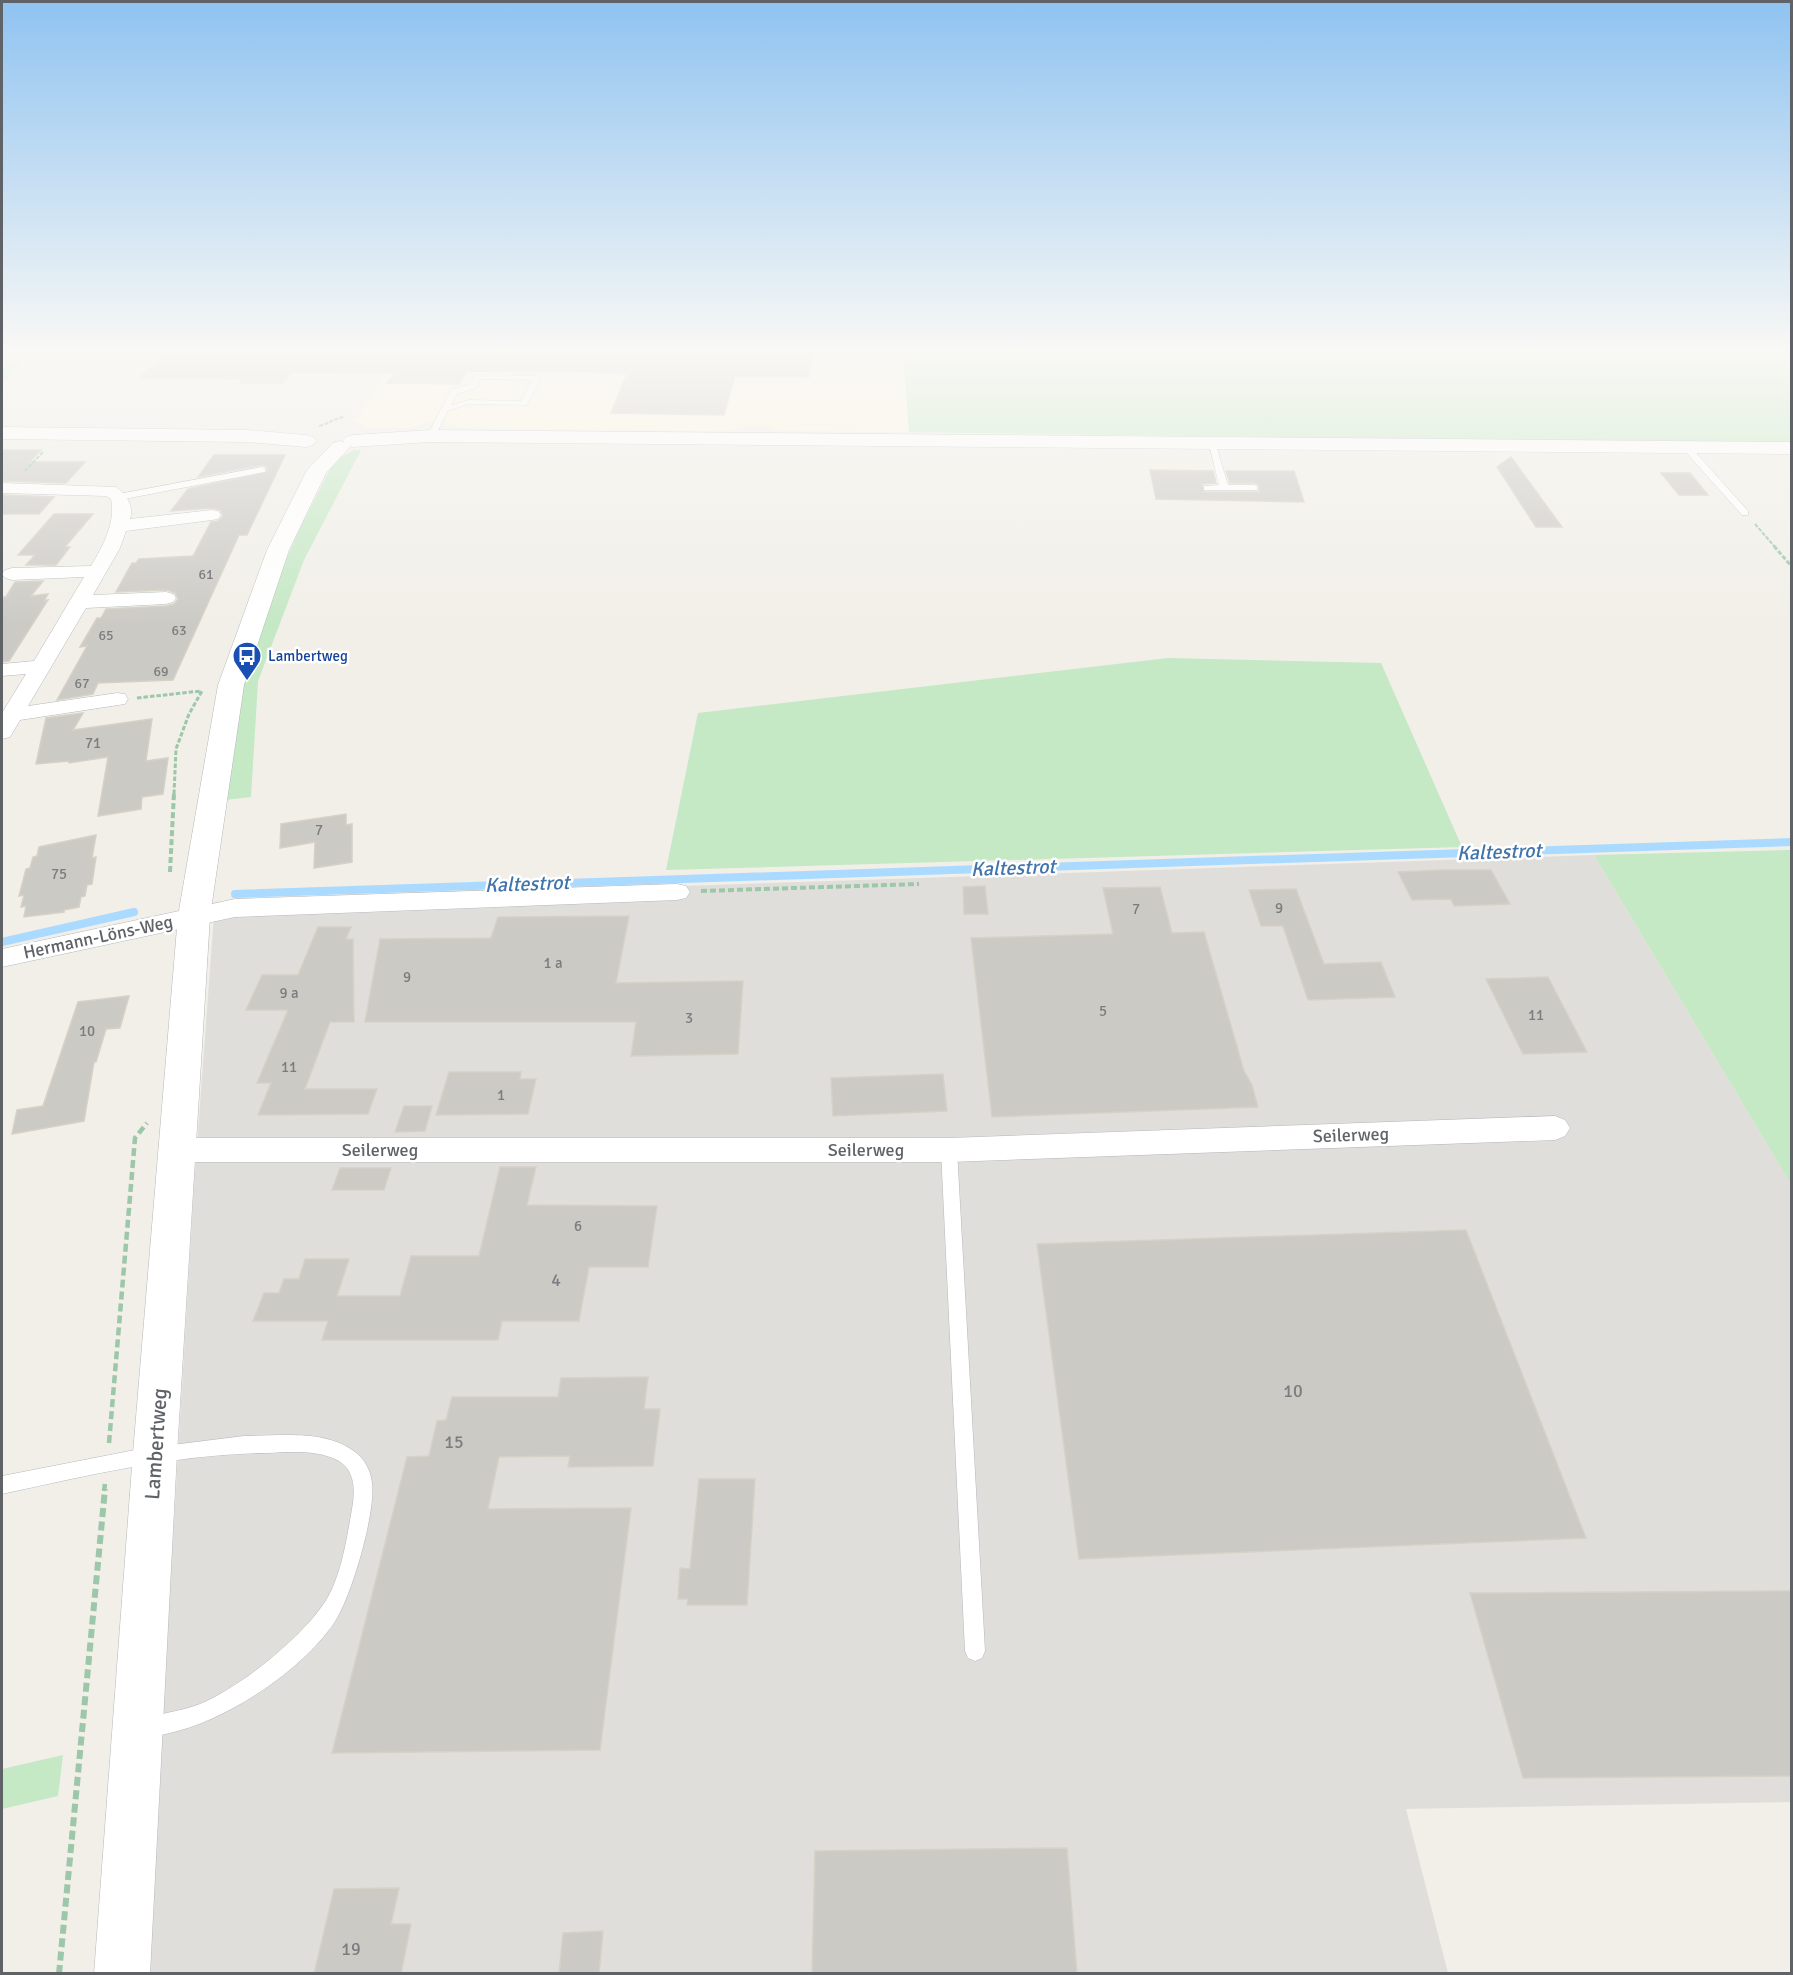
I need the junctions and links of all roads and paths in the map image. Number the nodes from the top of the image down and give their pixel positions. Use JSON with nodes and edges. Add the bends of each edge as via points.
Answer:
{"nodes":[{"id":1,"x":52,"y":442,"type":"edge"},
{"id":2,"x":327,"y":442,"type":"edge"},
{"id":3,"x":1211,"y":442,"type":"edge"},
{"id":4,"x":1227,"y":442,"type":"edge"},
{"id":5,"x":1686,"y":447,"type":"junction"},
{"id":6,"x":1791,"y":447,"type":"edge"},
{"id":7,"x":262,"y":470,"type":"dead end"},
{"id":8,"x":5,"y":488,"type":"edge"},
{"id":9,"x":1207,"y":488,"type":"dead end"},
{"id":10,"x":1224,"y":488,"type":"junction"},
{"id":11,"x":1254,"y":488,"type":"dead end"},
{"id":12,"x":119,"y":497,"type":"junction"},
{"id":13,"x":1745,"y":513,"type":"joint"},
{"id":14,"x":212,"y":515,"type":"dead end"},
{"id":15,"x":120,"y":526,"type":"junction"},
{"id":16,"x":1791,"y":567,"type":"edge"},
{"id":17,"x":98,"y":571,"type":"junction"},
{"id":18,"x":12,"y":574,"type":"dead end"},
{"id":19,"x":166,"y":598,"type":"dead end"},
{"id":20,"x":78,"y":602,"type":"junction"},
{"id":21,"x":40,"y":667,"type":"junction"},
{"id":22,"x":2,"y":670,"type":"edge"},
{"id":23,"x":202,"y":691,"type":"dead end"},
{"id":24,"x":117,"y":699,"type":"joint"},
{"id":25,"x":6,"y":724,"type":"edge"},
{"id":26,"x":919,"y":884,"type":"dead end"},
{"id":27,"x":677,"y":892,"type":"joint"},
{"id":28,"x":195,"y":916,"type":"junction"},
{"id":29,"x":2,"y":958,"type":"edge"},
{"id":30,"x":1555,"y":1128,"type":"dead end"},
{"id":31,"x":176,"y":1150,"type":"junction"},
{"id":32,"x":949,"y":1150,"type":"junction"},
{"id":33,"x":155,"y":1453,"type":"junction"},
{"id":34,"x":2,"y":1485,"type":"edge"},
{"id":35,"x":975,"y":1651,"type":"dead end"},
{"id":36,"x":136,"y":1730,"type":"junction"},
{"id":37,"x":122,"y":1974,"type":"edge"}],
"edges":[{"from":1,"to":8,"type":"path"},
{"from":2,"to":28,"type":"main road","name":"Lambertweg","via":[[278,550],[231,685]]},
{"from":3,"to":10,"type":"lane"},
{"from":4,"to":5,"type":"main road"},
{"from":5,"to":6,"type":"main road"},
{"from":5,"to":13,"type":"lane"},
{"from":7,"to":12,"type":"lane"},
{"from":8,"to":12,"type":"street","via":[[101,489]]},
{"from":9,"to":10,"type":"lane"},
{"from":10,"to":11,"type":"lane"},
{"from":12,"to":15,"type":"street","via":[[123,513]]},
{"from":13,"to":16,"type":"path"},
{"from":14,"to":15,"type":"street"},
{"from":15,"to":17,"type":"street"},
{"from":17,"to":18,"type":"street"},
{"from":17,"to":20,"type":"street"},
{"from":19,"to":20,"type":"street"},
{"from":20,"to":21,"type":"street"},
{"from":21,"to":22,"type":"street"},
{"from":21,"to":25,"type":"street"},
{"from":23,"to":24,"type":"path"},
{"from":24,"to":25,"type":"street"},
{"from":26,"to":27,"type":"path"},
{"from":27,"to":28,"type":"street","via":[[235,908]]},
{"from":28,"to":29,"type":"street","name":"Hermann-Löns-Weg"},
{"from":28,"to":31,"type":"main road","name":"Lambertweg"},
{"from":30,"to":32,"type":"street","name":"Seilerweg"},
{"from":31,"to":32,"type":"street","name":"Seilerweg"},
{"from":31,"to":33,"type":"main road","name":"Lambertweg"},
{"from":32,"to":35,"type":"lane"},
{"from":33,"to":34,"type":"lane"},
{"from":33,"to":36,"type":"main road","name":"Lambertweg"},
{"from":33,"to":36,"type":"lane","via":[[215,1445],[316,1445],[353,1460],[366,1487],[343,1582],[334,1604],[311,1635],[286,1658],[209,1711]]},
{"from":36,"to":37,"type":"main road","name":"Lambertweg"}]}
